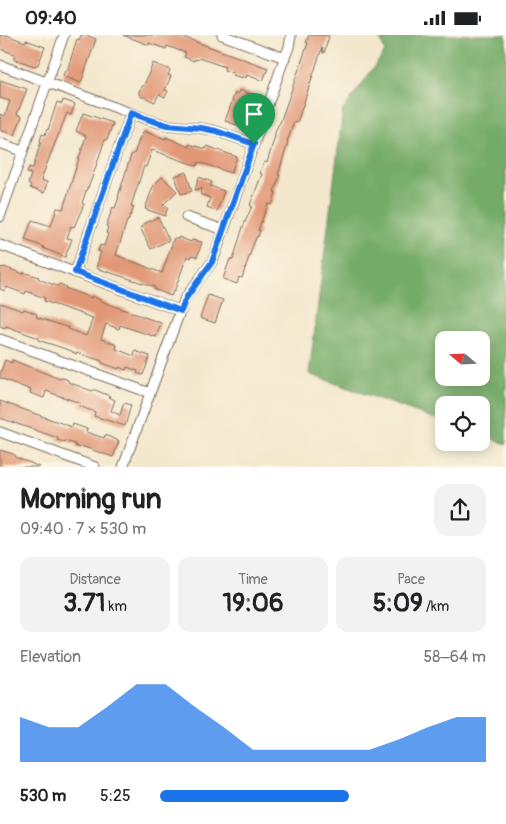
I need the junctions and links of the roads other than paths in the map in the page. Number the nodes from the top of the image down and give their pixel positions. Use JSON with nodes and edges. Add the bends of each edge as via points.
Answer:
{"nodes":[{"id":1,"x":64,"y":35,"type":"edge"},
{"id":2,"x":222,"y":35,"type":"edge"},
{"id":3,"x":291,"y":35,"type":"edge"},
{"id":4,"x":285,"y":58,"type":"junction"},
{"id":5,"x":0,"y":65,"type":"edge"},
{"id":6,"x":47,"y":82,"type":"junction"},
{"id":7,"x":131,"y":113,"type":"junction"},
{"id":8,"x":0,"y":143,"type":"edge"},
{"id":9,"x":254,"y":144,"type":"junction"},
{"id":10,"x":22,"y":151,"type":"junction"},
{"id":11,"x":0,"y":217,"type":"edge"},
{"id":12,"x":186,"y":217,"type":"dead end"},
{"id":13,"x":224,"y":230,"type":"junction"},
{"id":14,"x":0,"y":245,"type":"edge"},
{"id":15,"x":75,"y":272,"type":"junction"},
{"id":16,"x":181,"y":311,"type":"junction"},
{"id":17,"x":0,"y":339,"type":"edge"},
{"id":18,"x":150,"y":393,"type":"junction"},
{"id":19,"x":0,"y":432,"type":"edge"},
{"id":20,"x":95,"y":467,"type":"edge"},
{"id":21,"x":123,"y":467,"type":"edge"}],
"edges":[{"from":1,"to":6,"type":"street"},
{"from":2,"to":4,"type":"street"},
{"from":3,"to":4,"type":"street"},
{"from":4,"to":9,"type":"street"},
{"from":5,"to":6,"type":"street"},
{"from":6,"to":7,"type":"street"},
{"from":6,"to":10,"type":"street"},
{"from":7,"to":9,"type":"street","via":[[167,125],[216,131]]},
{"from":7,"to":15,"type":"street"},
{"from":8,"to":10,"type":"street"},
{"from":9,"to":13,"type":"street"},
{"from":10,"to":11,"type":"street"},
{"from":12,"to":13,"type":"street"},
{"from":13,"to":16,"type":"street","via":[[212,262],[186,298]]},
{"from":14,"to":15,"type":"street"},
{"from":15,"to":16,"type":"street"},
{"from":16,"to":18,"type":"street"},
{"from":17,"to":18,"type":"street"},
{"from":18,"to":21,"type":"street"},
{"from":19,"to":20,"type":"street"}]}
